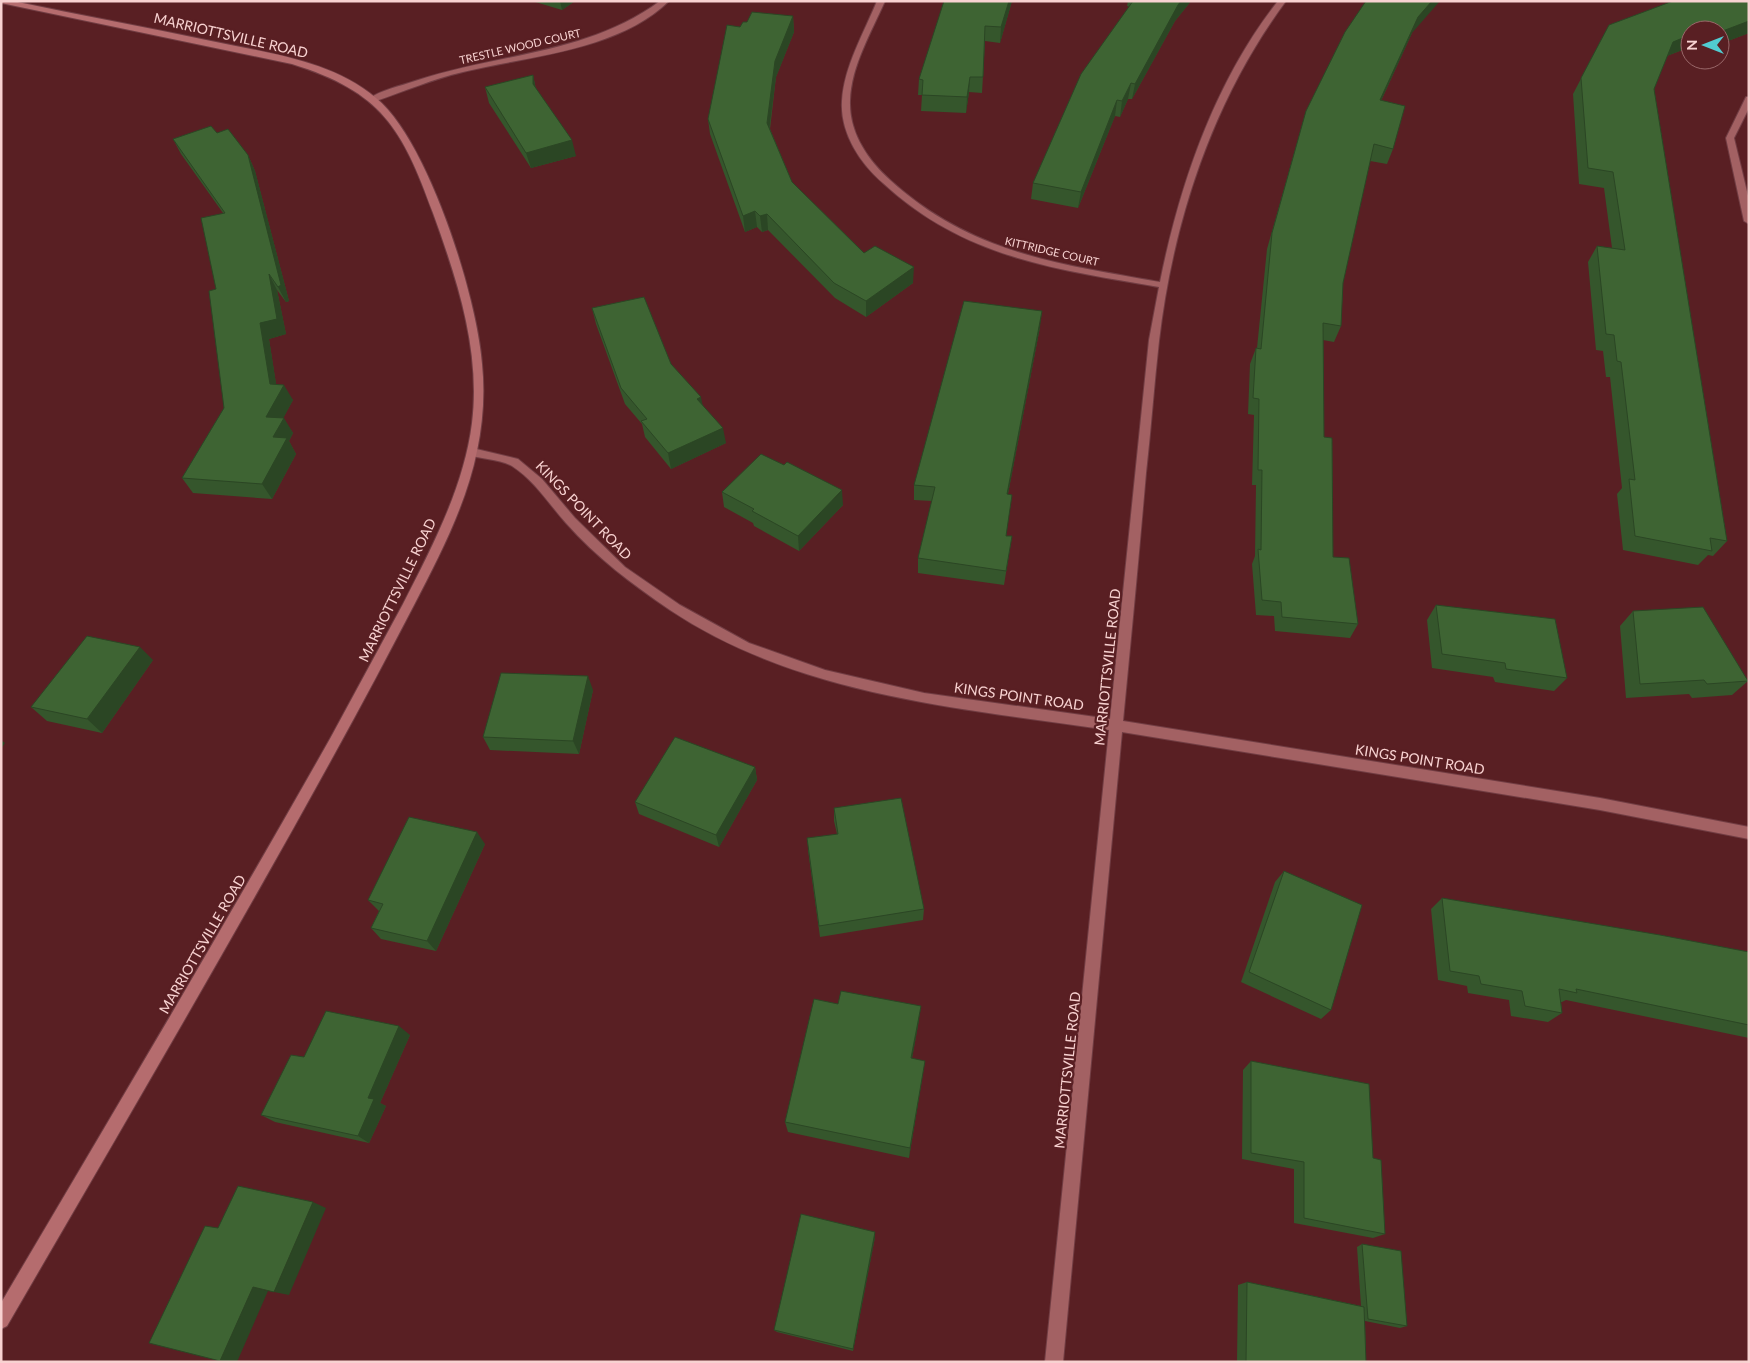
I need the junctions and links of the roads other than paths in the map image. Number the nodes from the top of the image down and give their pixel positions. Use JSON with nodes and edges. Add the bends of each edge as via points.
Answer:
{"nodes":[{"id":1,"x":2,"y":1,"type":"edge"},
{"id":2,"x":665,"y":1,"type":"edge"},
{"id":3,"x":881,"y":1,"type":"edge"},
{"id":4,"x":1282,"y":1,"type":"edge"},
{"id":5,"x":1749,"y":99,"type":"edge"},
{"id":6,"x":373,"y":100,"type":"junction"},
{"id":7,"x":1749,"y":222,"type":"edge"},
{"id":8,"x":1162,"y":285,"type":"junction"},
{"id":9,"x":472,"y":452,"type":"junction"},
{"id":10,"x":1116,"y":725,"type":"junction"},
{"id":11,"x":1749,"y":833,"type":"edge"},
{"id":12,"x":1,"y":1320,"type":"edge"},
{"id":13,"x":1054,"y":1362,"type":"edge"}],
"edges":[{"from":1,"to":6,"type":"main road","name":"MARRIOTTSVILLE ROAD","via":[[282,60],[329,75]]},
{"from":2,"to":6,"type":"street","name":"TRESTLE WOOD COURT","via":[[645,18],[613,34],[573,47],[468,68]]},
{"from":3,"to":8,"type":"street","name":"KITTRIDGE COURT","via":[[852,69],[846,102],[851,133],[866,161],[897,195],[937,223],[986,246],[1044,263]]},
{"from":4,"to":8,"type":"street","name":"MARRIOTTSVILLE ROAD","via":[[1224,96],[1202,147],[1187,185]]},
{"from":5,"to":7,"type":"street","via":[[1730,138]]},
{"from":6,"to":9,"type":"main road","name":"MARRIOTTSVILLE ROAD","via":[[389,116],[418,165],[470,308],[479,383]]},
{"from":8,"to":10,"type":"street","name":"MARRIOTTSVILLE ROAD"},
{"from":9,"to":10,"type":"street","name":"KINGS POINT ROAD","via":[[514,462],[538,482],[571,521],[621,570],[676,608],[745,647],[825,675],[924,698]]},
{"from":9,"to":12,"type":"main road","name":"MARRIOTTSVILLE ROAD","via":[[460,491],[422,579],[346,724]]},
{"from":10,"to":11,"type":"street","name":"KINGS POINT ROAD","via":[[1600,804]]},
{"from":10,"to":13,"type":"street","name":"MARRIOTTSVILLE ROAD"}]}
